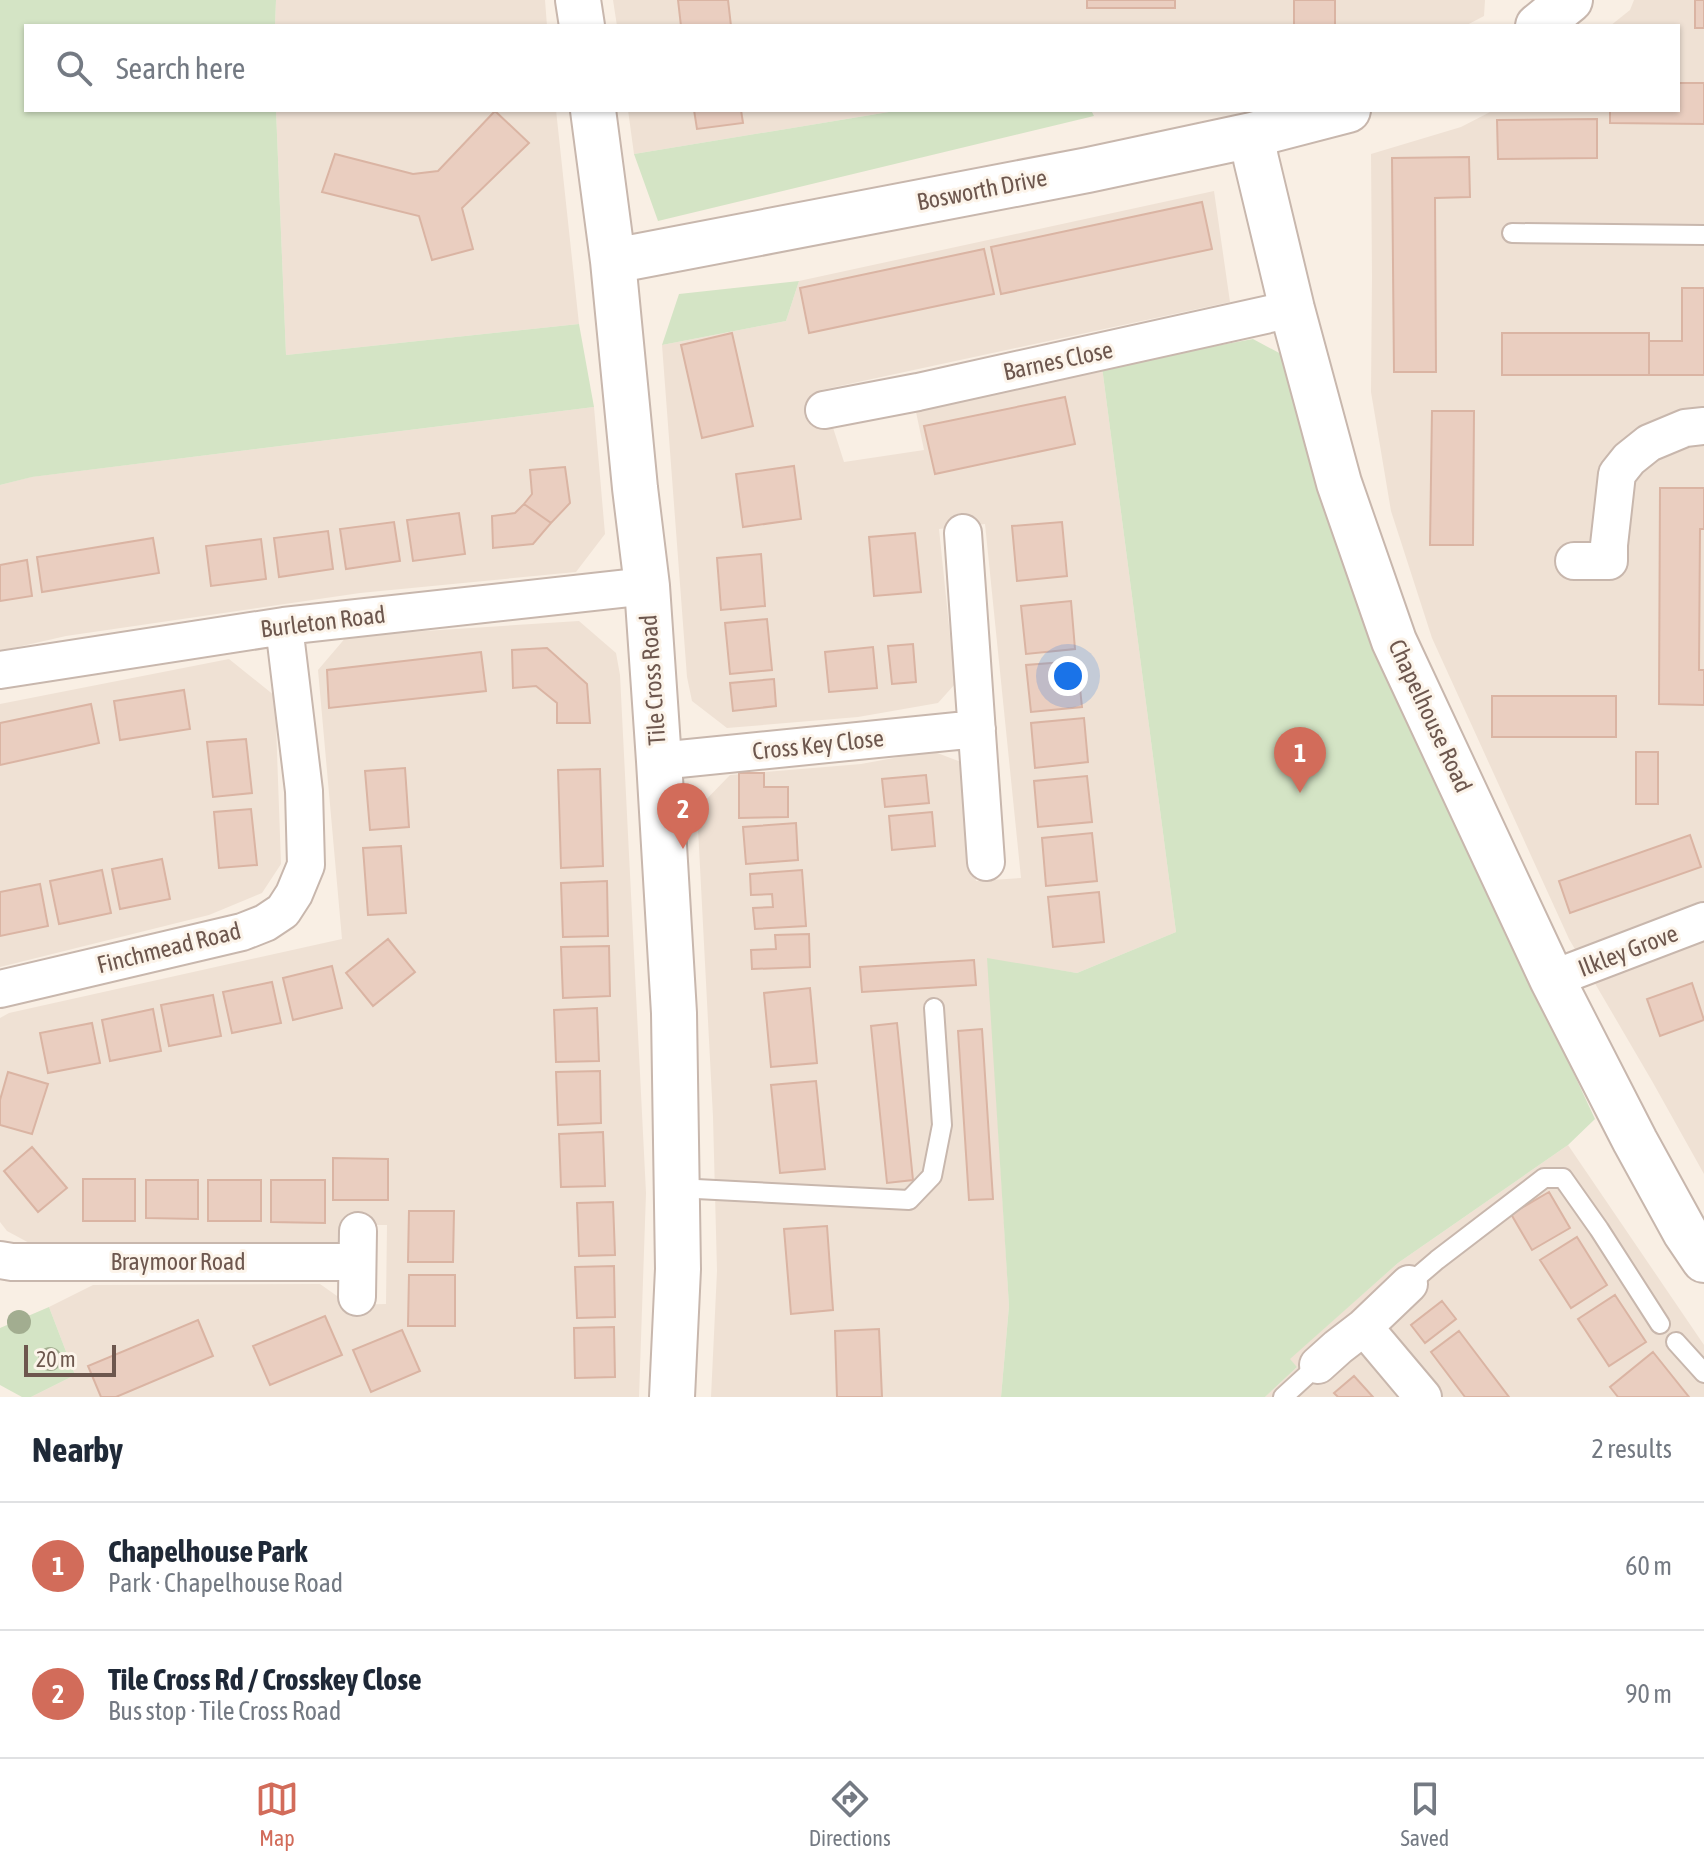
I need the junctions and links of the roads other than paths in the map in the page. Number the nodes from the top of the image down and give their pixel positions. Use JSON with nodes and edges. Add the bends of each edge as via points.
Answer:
{"nodes":[{"id":1,"x":578,"y":0,"type":"edge"},
{"id":2,"x":1570,"y":0,"type":"edge"},
{"id":3,"x":582,"y":24,"type":"edge"},
{"id":4,"x":1540,"y":24,"type":"edge"},
{"id":5,"x":593,"y":112,"type":"edge"},
{"id":6,"x":1340,"y":112,"type":"edge"},
{"id":7,"x":1252,"y":135,"type":"junction"},
{"id":8,"x":1512,"y":233,"type":"dead end"},
{"id":9,"x":1704,"y":235,"type":"edge"},
{"id":10,"x":613,"y":261,"type":"junction"},
{"id":11,"x":1292,"y":309,"type":"junction"},
{"id":12,"x":824,"y":410,"type":"dead end"},
{"id":13,"x":1704,"y":426,"type":"edge"},
{"id":14,"x":963,"y":533,"type":"dead end"},
{"id":15,"x":1574,"y":561,"type":"dead end"},
{"id":16,"x":647,"y":586,"type":"junction"},
{"id":17,"x":284,"y":626,"type":"junction"},
{"id":18,"x":0,"y":670,"type":"edge"},
{"id":19,"x":977,"y":729,"type":"junction"},
{"id":20,"x":659,"y":761,"type":"junction"},
{"id":21,"x":986,"y":862,"type":"dead end"},
{"id":22,"x":1704,"y":921,"type":"edge"},
{"id":23,"x":1552,"y":979,"type":"junction"},
{"id":24,"x":0,"y":989,"type":"edge"},
{"id":25,"x":934,"y":1008,"type":"dead end"},
{"id":26,"x":677,"y":1188,"type":"junction"},
{"id":27,"x":0,"y":1260,"type":"edge"},
{"id":28,"x":1704,"y":1260,"type":"edge"},
{"id":29,"x":1409,"y":1284,"type":"joint"},
{"id":30,"x":357,"y":1297,"type":"dead end"},
{"id":31,"x":1660,"y":1324,"type":"dead end"},
{"id":32,"x":1364,"y":1327,"type":"junction"},
{"id":33,"x":1676,"y":1342,"type":"dead end"},
{"id":34,"x":1318,"y":1365,"type":"joint"},
{"id":35,"x":1704,"y":1373,"type":"edge"},
{"id":36,"x":672,"y":1397,"type":"edge"},
{"id":37,"x":1283,"y":1397,"type":"edge"},
{"id":38,"x":1423,"y":1397,"type":"edge"}],
"edges":[{"from":1,"to":3,"type":"street"},
{"from":2,"to":4,"type":"street"},
{"from":5,"to":10,"type":"street","name":"Tile Cross Road"},
{"from":6,"to":7,"type":"street","name":"Bosworth Drive"},
{"from":7,"to":10,"type":"street","name":"Bosworth Drive"},
{"from":7,"to":11,"type":"street","name":"Chapelhouse Road"},
{"from":8,"to":9,"type":"lane"},
{"from":10,"to":16,"type":"street","name":"Tile Cross Road"},
{"from":11,"to":12,"type":"street","name":"Barnes Close"},
{"from":11,"to":23,"type":"street","name":"Chapelhouse Road","via":[[1339,483],[1394,641]]},
{"from":13,"to":15,"type":"street","via":[[1649,443],[1629,459],[1617,474],[1609,561]]},
{"from":14,"to":19,"type":"street"},
{"from":16,"to":17,"type":"street","name":"Burleton Road"},
{"from":16,"to":20,"type":"street","name":"Tile Cross Road"},
{"from":17,"to":18,"type":"street","name":"Burleton Road"},
{"from":17,"to":24,"type":"street","name":"Finchmead Road","via":[[304,791],[306,865],[283,911],[242,932]]},
{"from":19,"to":20,"type":"street","name":"Cross Key Close"},
{"from":19,"to":21,"type":"street"},
{"from":20,"to":26,"type":"street","name":"Tile Cross Road","via":[[674,1013]]},
{"from":22,"to":23,"type":"street","name":"Ilkley Grove"},
{"from":23,"to":28,"type":"street","name":"Chapelhouse Road","via":[[1635,1141]]},
{"from":25,"to":26,"type":"lane","via":[[942,1125],[932,1176],[909,1200]]},
{"from":26,"to":36,"type":"street","name":"Tile Cross Road"},
{"from":27,"to":30,"type":"street","name":"Braymoor Road","via":[[357,1246]]},
{"from":29,"to":31,"type":"lane","via":[[1544,1178],[1563,1178]]},
{"from":29,"to":32,"type":"street"},
{"from":32,"to":34,"type":"street"},
{"from":32,"to":38,"type":"street"},
{"from":33,"to":35,"type":"lane"},
{"from":34,"to":37,"type":"lane"}]}
